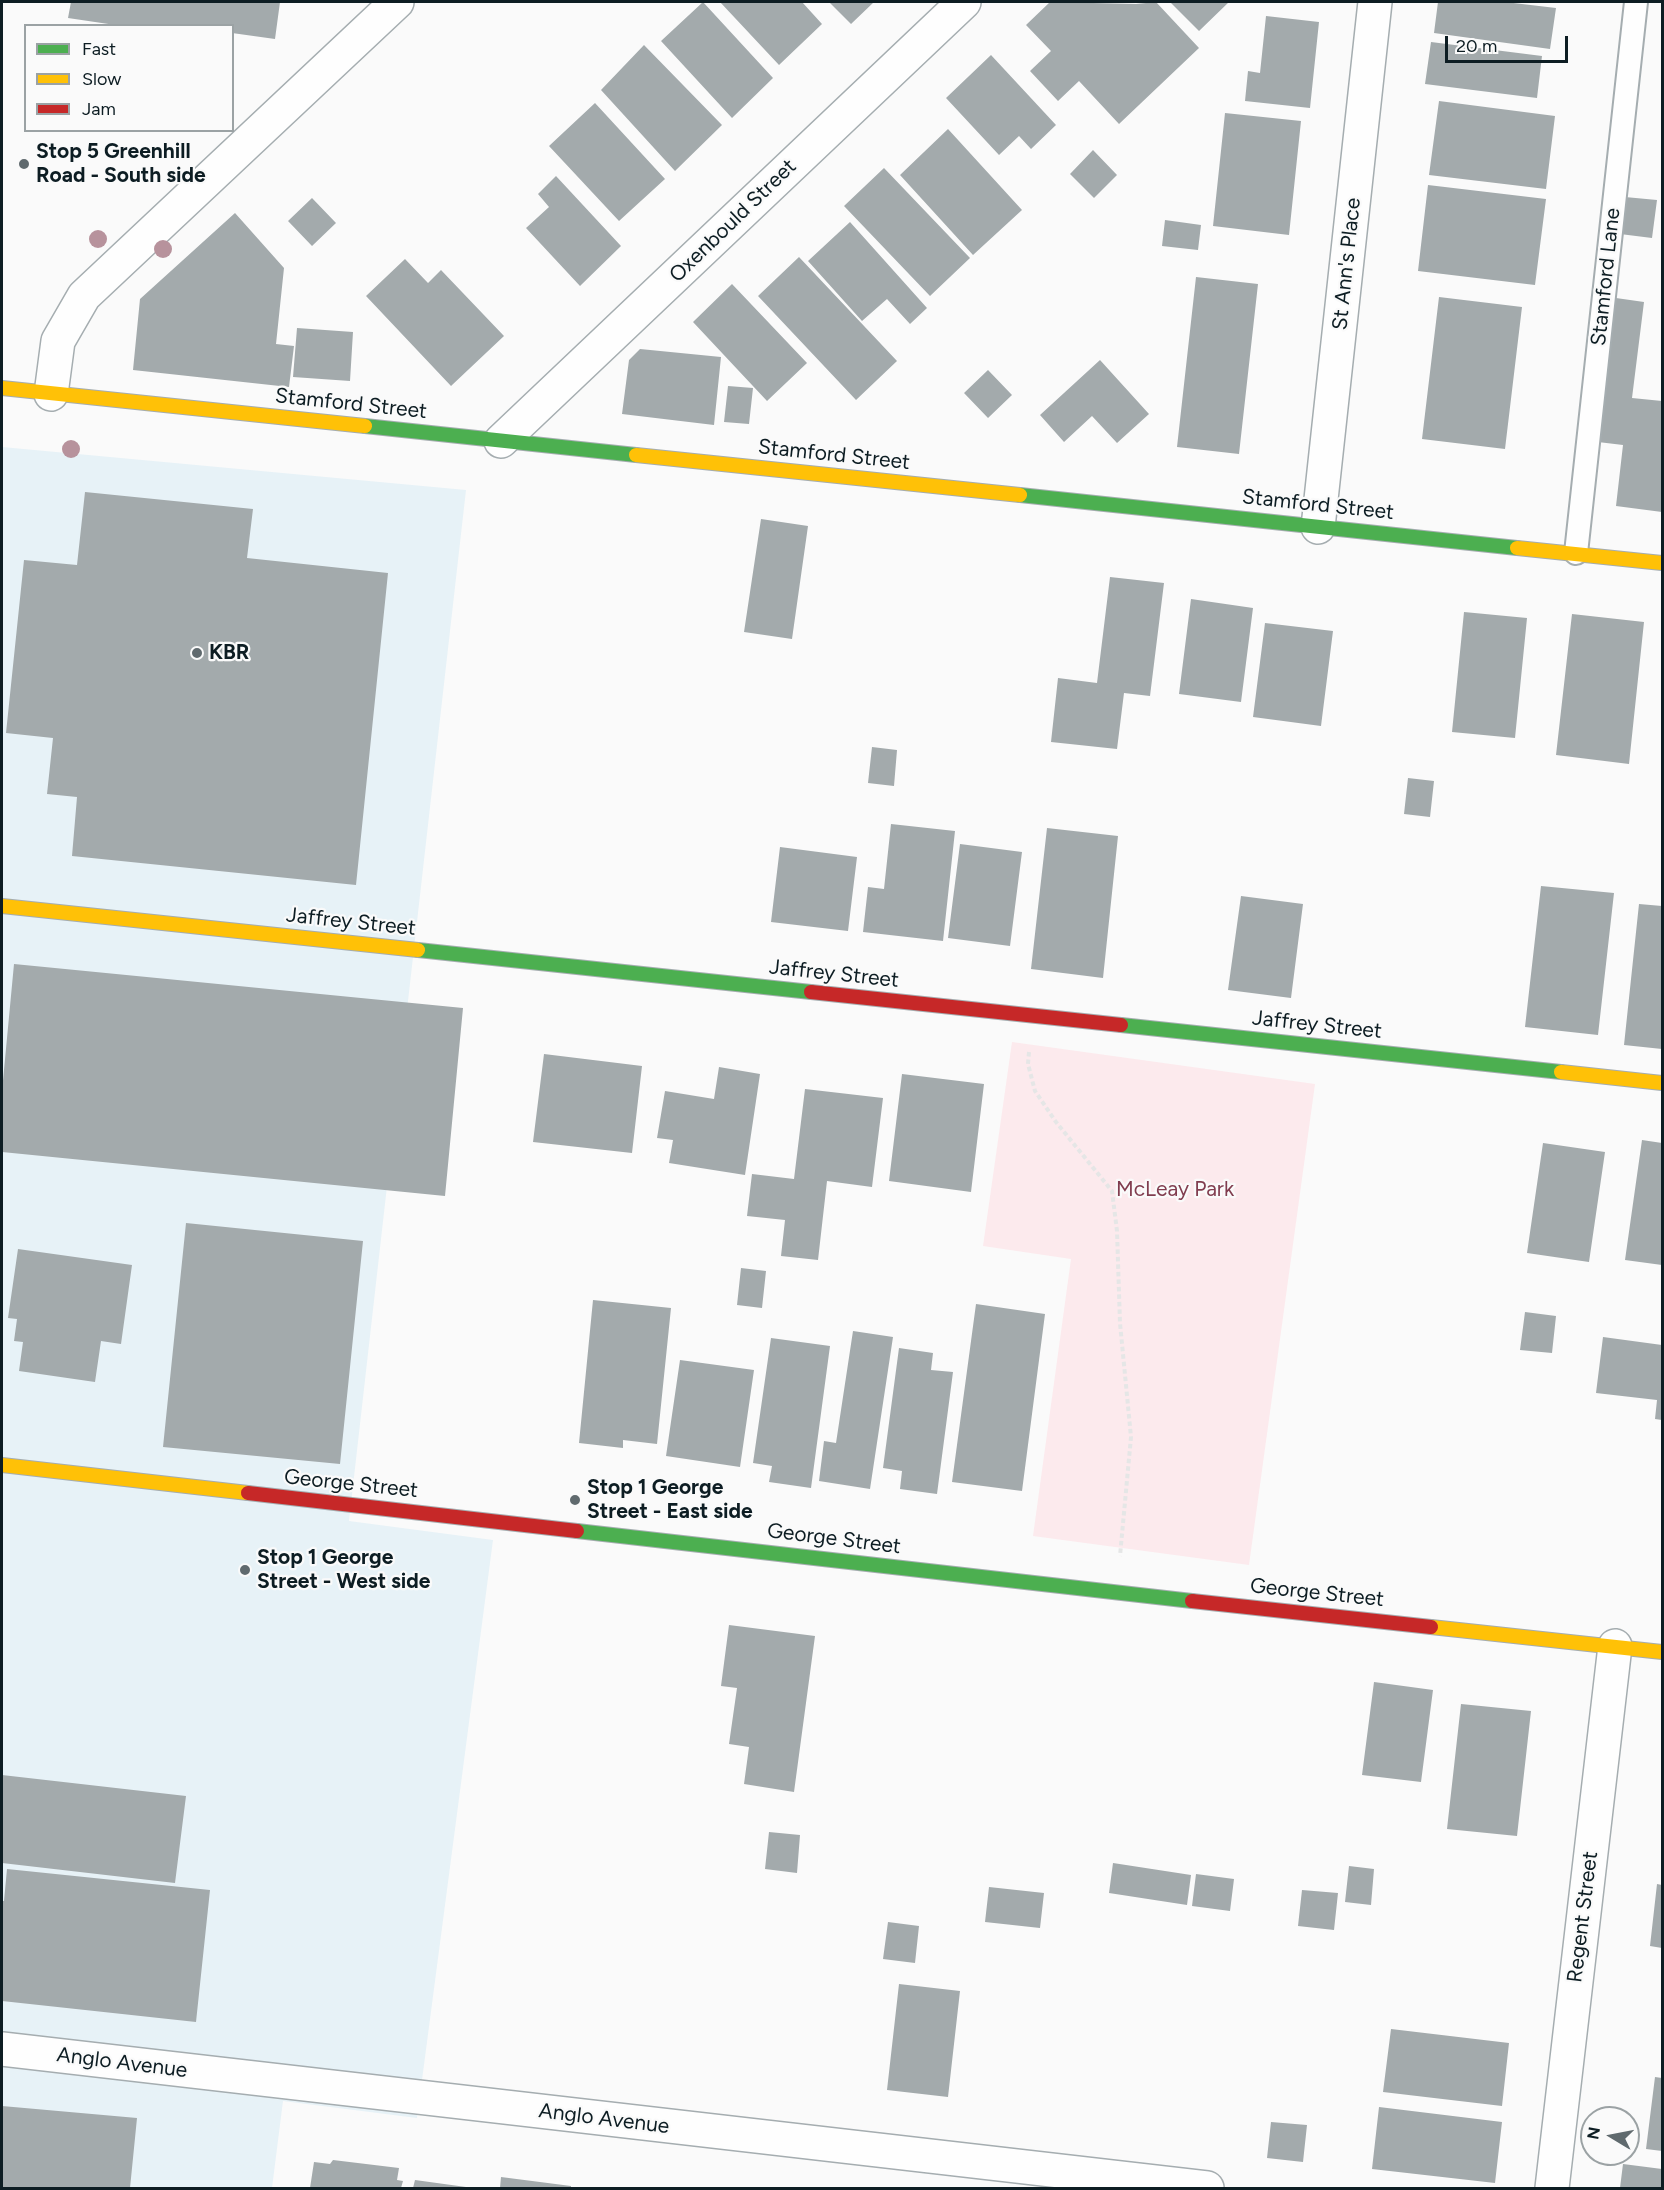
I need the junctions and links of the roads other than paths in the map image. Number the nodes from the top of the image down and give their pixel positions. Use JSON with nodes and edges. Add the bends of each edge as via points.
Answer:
{"nodes":[{"id":1,"x":396,"y":2,"type":"edge"},
{"id":2,"x":964,"y":2,"type":"edge"},
{"id":3,"x":1375,"y":2,"type":"edge"},
{"id":4,"x":1636,"y":2,"type":"edge"},
{"id":5,"x":2,"y":388,"type":"edge"},
{"id":6,"x":51,"y":394,"type":"junction"},
{"id":7,"x":501,"y":441,"type":"junction"},
{"id":8,"x":1318,"y":527,"type":"junction"},
{"id":9,"x":1576,"y":553,"type":"junction"},
{"id":10,"x":1662,"y":563,"type":"edge"},
{"id":11,"x":2,"y":906,"type":"edge"},
{"id":12,"x":1662,"y":1083,"type":"edge"},
{"id":13,"x":2,"y":1465,"type":"edge"},
{"id":14,"x":1615,"y":1646,"type":"junction"},
{"id":15,"x":1662,"y":1652,"type":"edge"},
{"id":16,"x":2,"y":2049,"type":"edge"},
{"id":17,"x":1207,"y":2188,"type":"edge"},
{"id":18,"x":1552,"y":2188,"type":"edge"}],
"edges":[{"from":1,"to":6,"type":"street","via":[[84,296],[58,341]]},
{"from":2,"to":7,"type":"street","name":"Oxenbould Street"},
{"from":3,"to":8,"type":"street","name":"St Ann's Place"},
{"from":4,"to":9,"type":"lane","name":"Stamford Lane"},
{"from":5,"to":6,"type":"street","name":"Stamford Street"},
{"from":6,"to":7,"type":"street","name":"Stamford Street"},
{"from":7,"to":8,"type":"street","name":"Stamford Street"},
{"from":8,"to":9,"type":"street","name":"Stamford Street"},
{"from":9,"to":10,"type":"street","name":"Stamford Street"},
{"from":11,"to":12,"type":"street","name":"Jaffrey Street"},
{"from":13,"to":14,"type":"street","name":"George Street"},
{"from":14,"to":15,"type":"street","name":"George Street"},
{"from":14,"to":18,"type":"street","name":"Regent Street"},
{"from":16,"to":17,"type":"street","name":"Anglo Avenue"}]}
